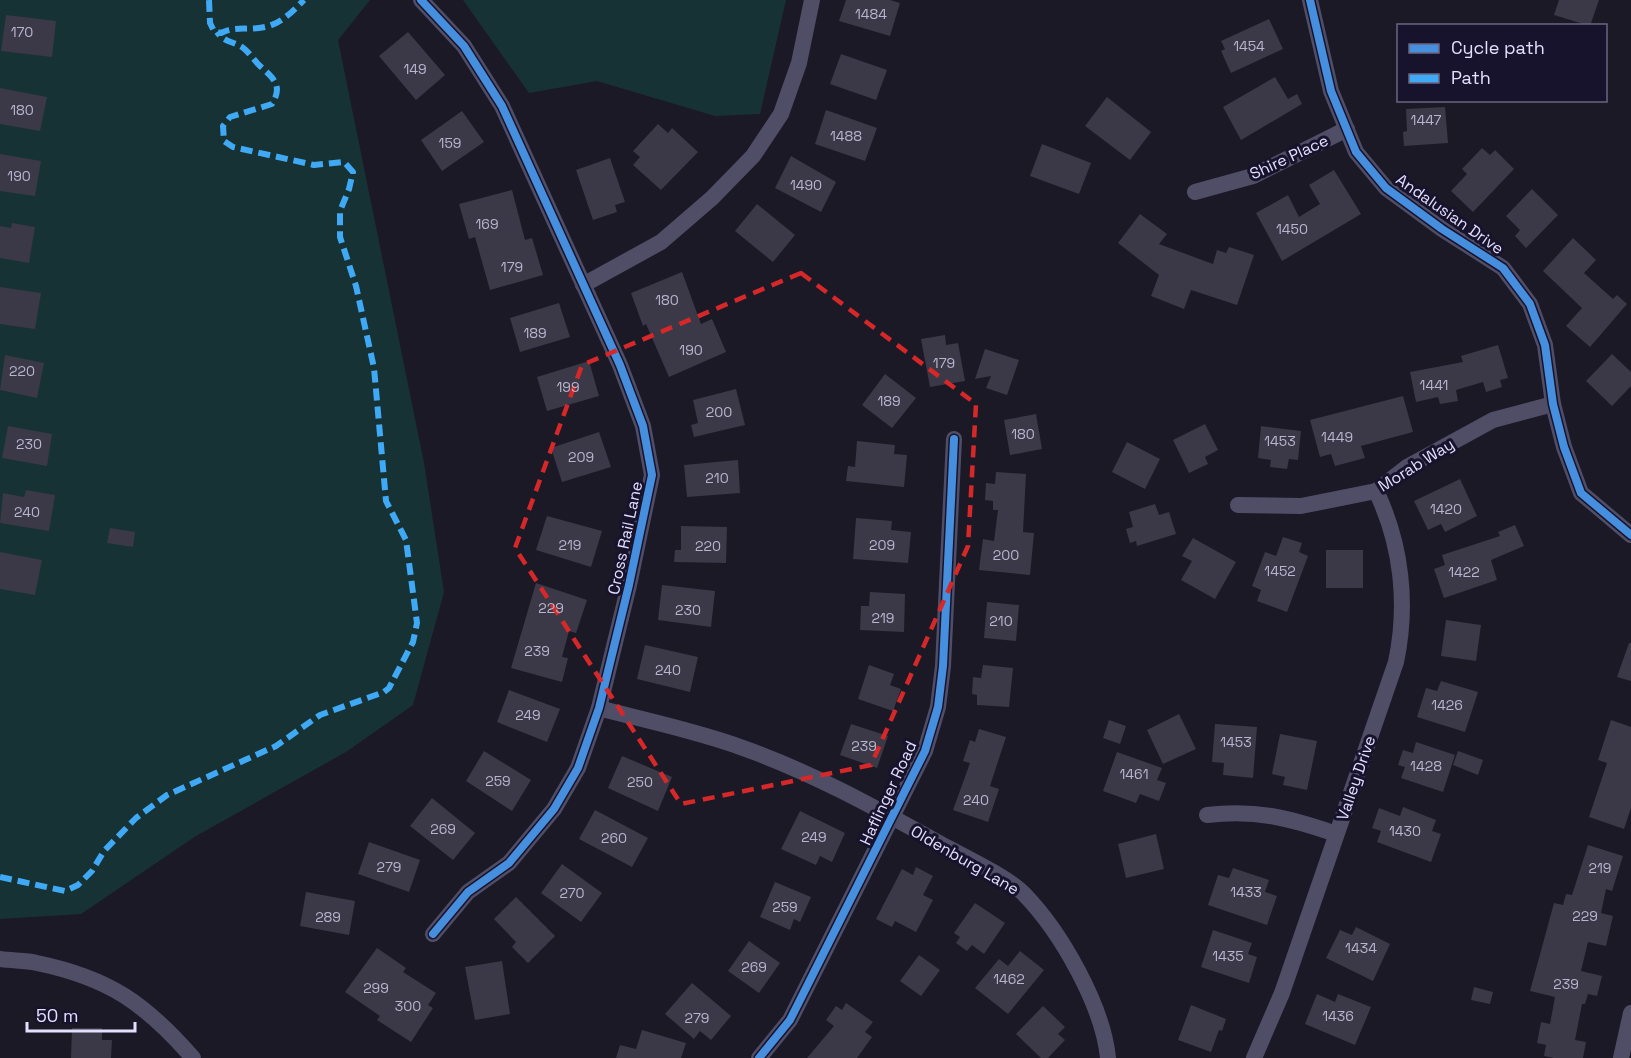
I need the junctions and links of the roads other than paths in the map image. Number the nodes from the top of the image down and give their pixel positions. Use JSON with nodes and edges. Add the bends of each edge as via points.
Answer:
{"nodes":[{"id":1,"x":421,"y":0,"type":"edge"},
{"id":2,"x":812,"y":0,"type":"edge"},
{"id":3,"x":1310,"y":0,"type":"edge"},
{"id":4,"x":1347,"y":129,"type":"junction"},
{"id":5,"x":1195,"y":192,"type":"dead end"},
{"id":6,"x":583,"y":285,"type":"junction"},
{"id":7,"x":1553,"y":404,"type":"junction"},
{"id":8,"x":954,"y":439,"type":"dead end"},
{"id":9,"x":1376,"y":491,"type":"junction"},
{"id":10,"x":1238,"y":505,"type":"dead end"},
{"id":11,"x":1631,"y":535,"type":"edge"},
{"id":12,"x":599,"y":708,"type":"junction"},
{"id":13,"x":1207,"y":815,"type":"dead end"},
{"id":14,"x":893,"y":819,"type":"junction"},
{"id":15,"x":1336,"y":834,"type":"junction"},
{"id":16,"x":433,"y":934,"type":"dead end"},
{"id":17,"x":0,"y":959,"type":"edge"},
{"id":18,"x":1631,"y":1013,"type":"edge"},
{"id":19,"x":193,"y":1058,"type":"edge"},
{"id":20,"x":759,"y":1058,"type":"edge"},
{"id":21,"x":1108,"y":1058,"type":"edge"},
{"id":22,"x":1254,"y":1058,"type":"edge"},
{"id":23,"x":1622,"y":1058,"type":"edge"}],
"edges":[{"from":1,"to":6,"type":"street","name":"Cross Rail Lane","via":[[464,46],[502,106]]},
{"from":2,"to":6,"type":"street","via":[[799,63],[781,114],[753,156],[661,242]]},
{"from":3,"to":4,"type":"street","name":"Andalusian Drive","via":[[1331,91]]},
{"from":4,"to":5,"type":"street","name":"Shire Place","via":[[1253,176]]},
{"from":4,"to":7,"type":"street","name":"Andalusian Drive","via":[[1356,152],[1386,188],[1503,268],[1530,304],[1545,345]]},
{"from":6,"to":12,"type":"street","name":"Cross Rail Lane","via":[[643,426],[652,475]]},
{"from":7,"to":9,"type":"street","name":"Morab Way","via":[[1493,420],[1407,467]]},
{"from":7,"to":11,"type":"street","name":"Andalusian Drive","via":[[1581,493]]},
{"from":8,"to":14,"type":"street","name":"Haflinger Road","via":[[938,707],[925,751]]},
{"from":9,"to":10,"type":"street","name":"Morab Way","via":[[1301,506]]},
{"from":9,"to":15,"type":"street","name":"Valley Drive","via":[[1389,517],[1404,615],[1396,662]]},
{"from":12,"to":14,"type":"street","name":"Oldenburg Lane","via":[[741,747],[787,765]]},
{"from":12,"to":16,"type":"street","name":"Cross Rail Lane","via":[[578,768],[554,809],[509,863],[468,892]]},
{"from":13,"to":15,"type":"street","via":[[1275,815]]},
{"from":14,"to":20,"type":"street","name":"Haflinger Road","via":[[790,1020]]},
{"from":14,"to":21,"type":"street","name":"Oldenburg Lane","via":[[977,863],[1024,893],[1090,993]]},
{"from":15,"to":22,"type":"street","name":"Valley Drive","via":[[1282,993]]},
{"from":17,"to":19,"type":"street","via":[[36,963],[101,981],[156,1017]]},
{"from":18,"to":23,"type":"street"}]}
